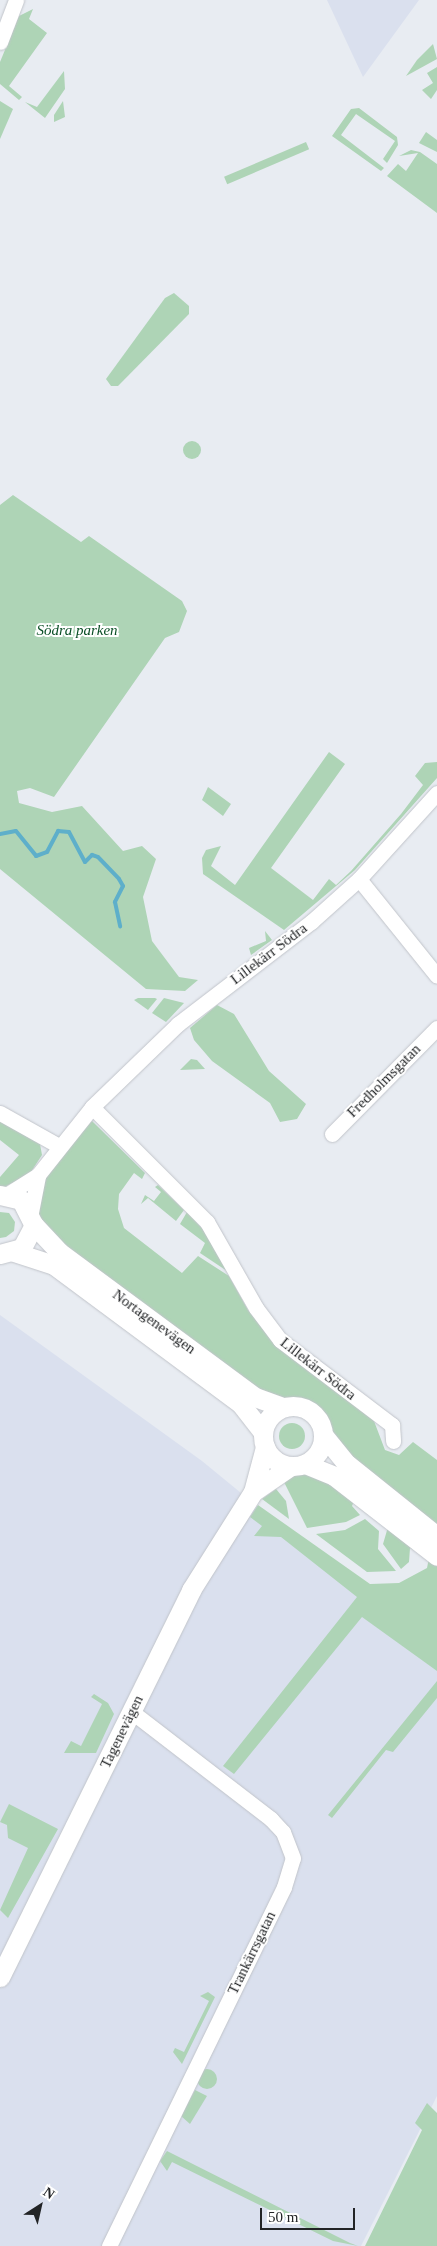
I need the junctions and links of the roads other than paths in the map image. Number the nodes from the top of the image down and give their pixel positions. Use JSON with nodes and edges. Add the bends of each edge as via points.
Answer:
{"nodes":[{"id":1,"x":16,"y":0,"type":"edge"},
{"id":2,"x":0,"y":42,"type":"edge"},
{"id":3,"x":437,"y":793,"type":"edge"},
{"id":4,"x":359,"y":879,"type":"junction"},
{"id":5,"x":437,"y":976,"type":"edge"},
{"id":6,"x":437,"y":1028,"type":"edge"},
{"id":7,"x":92,"y":1107,"type":"junction"},
{"id":8,"x":0,"y":1113,"type":"edge"},
{"id":9,"x":332,"y":1134,"type":"dead end"},
{"id":10,"x":58,"y":1146,"type":"junction"},
{"id":11,"x":38,"y":1175,"type":"junction"},
{"id":12,"x":3,"y":1195,"type":"edge"},
{"id":13,"x":32,"y":1218,"type":"junction"},
{"id":14,"x":7,"y":1253,"type":"edge"},
{"id":15,"x":283,"y":1407,"type":"junction"},
{"id":16,"x":324,"y":1436,"type":"junction"},
{"id":17,"x":264,"y":1439,"type":"junction"},
{"id":18,"x":393,"y":1441,"type":"dead end"},
{"id":19,"x":298,"y":1465,"type":"junction"},
{"id":20,"x":252,"y":1492,"type":"junction"},
{"id":21,"x":437,"y":1536,"type":"edge"},
{"id":22,"x":437,"y":1556,"type":"edge"},
{"id":23,"x":132,"y":1712,"type":"junction"},
{"id":24,"x":0,"y":1977,"type":"edge"},
{"id":25,"x":110,"y":2246,"type":"edge"}],
"edges":[{"from":1,"to":2,"type":"street"},
{"from":3,"to":4,"type":"street","name":"Lillekärr Södra"},
{"from":4,"to":5,"type":"street"},
{"from":4,"to":7,"type":"street","name":"Lillekärr Södra","via":[[304,928],[178,1024]]},
{"from":6,"to":9,"type":"street","name":"Fredholmsgatan"},
{"from":7,"to":10,"type":"street","name":"Lillekärr Södra"},
{"from":7,"to":18,"type":"street","name":"Lillekärr Södra","via":[[207,1222],[256,1308],[280,1340],[392,1425]]},
{"from":8,"to":10,"type":"street"},
{"from":10,"to":11,"type":"street","name":"Lillekärr Södra"},
{"from":11,"to":12,"type":"street","name":"Lillekärr Södra"},
{"from":11,"to":13,"type":"street","name":"Lillekärr Södra"},
{"from":12,"to":13,"type":"street","name":"Nortagenevägen","via":[[21,1200]]},
{"from":13,"to":14,"type":"street","name":"Nortagenevägen","via":[[28,1241]]},
{"from":13,"to":15,"type":"street","name":"Nortagenevägen","via":[[59,1252],[247,1391]]},
{"from":14,"to":17,"type":"street","name":"Nortagenevägen","via":[[54,1265],[240,1403]]},
{"from":15,"to":16,"type":"street","name":"Nortagenevägen","via":[[311,1411]]},
{"from":15,"to":17,"type":"street","via":[[270,1417]]},
{"from":16,"to":19,"type":"street","via":[[318,1453]]},
{"from":16,"to":21,"type":"street","name":"Nortagenevägen","via":[[347,1464]]},
{"from":17,"to":19,"type":"street","name":"Nortagenevägen","via":[[275,1460]]},
{"from":17,"to":20,"type":"street","name":"Tagenevägen"},
{"from":19,"to":20,"type":"street","name":"Tagenevägen"},
{"from":19,"to":22,"type":"street","name":"Nortagenevägen","via":[[334,1476]]},
{"from":20,"to":23,"type":"street","name":"Tagenevägen","via":[[191,1590]]},
{"from":23,"to":24,"type":"street","name":"Tagenevägen"},
{"from":23,"to":25,"type":"street","name":"Trankärrsgatan","via":[[271,1820],[282,1832],[293,1858],[284,1887]]}]}
